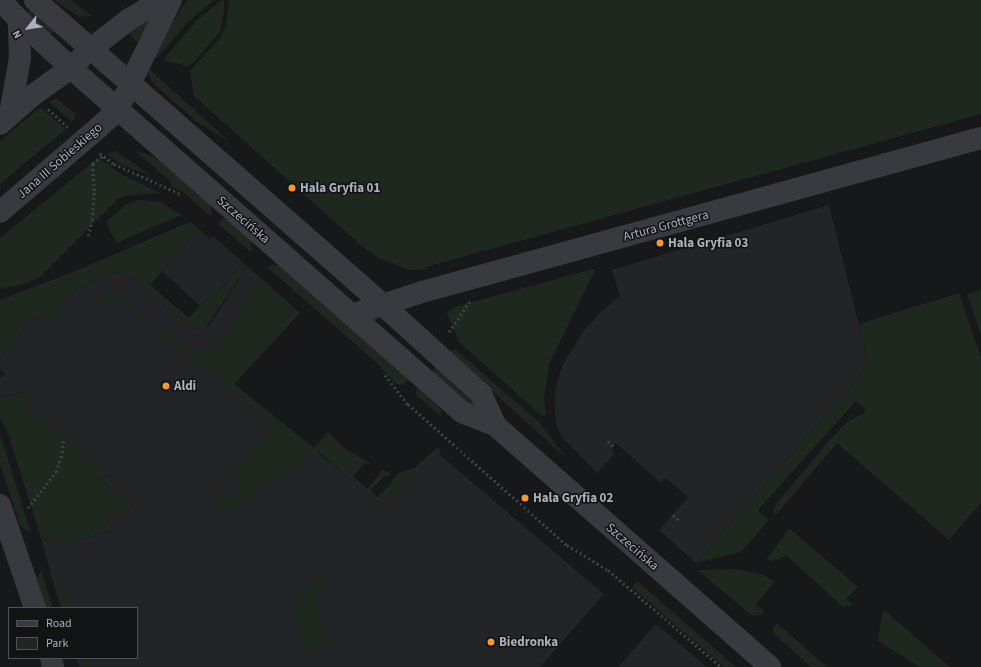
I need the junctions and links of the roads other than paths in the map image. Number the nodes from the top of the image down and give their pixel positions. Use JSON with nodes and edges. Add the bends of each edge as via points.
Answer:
{"nodes":[{"id":1,"x":0,"y":0,"type":"edge"},
{"id":2,"x":35,"y":0,"type":"edge"},
{"id":3,"x":161,"y":0,"type":"edge"},
{"id":4,"x":171,"y":0,"type":"edge"},
{"id":5,"x":19,"y":20,"type":"junction"},
{"id":6,"x":92,"y":48,"type":"junction"},
{"id":7,"x":71,"y":68,"type":"junction"},
{"id":8,"x":131,"y":82,"type":"junction"},
{"id":9,"x":119,"y":109,"type":"junction"},
{"id":10,"x":5,"y":119,"type":"edge"},
{"id":11,"x":981,"y":138,"type":"edge"},
{"id":12,"x":0,"y":212,"type":"edge"},
{"id":13,"x":382,"y":304,"type":"junction"},
{"id":14,"x":352,"y":315,"type":"junction"},
{"id":15,"x":496,"y":426,"type":"junction"},
{"id":16,"x":0,"y":505,"type":"edge"},
{"id":17,"x":35,"y":607,"type":"edge"},
{"id":18,"x":770,"y":667,"type":"edge"}],
"edges":[{"from":1,"to":5,"type":"street","name":"Szczecińska"},
{"from":2,"to":6,"type":"street","name":"Szczecińska"},
{"from":3,"to":6,"type":"street","via":[[128,20]]},
{"from":4,"to":8,"type":"street"},
{"from":5,"to":7,"type":"street","name":"Szczecińska"},
{"from":5,"to":10,"type":"street","via":[[20,58]]},
{"from":6,"to":7,"type":"street"},
{"from":6,"to":8,"type":"street","name":"Szczecińska"},
{"from":7,"to":9,"type":"street","name":"Szczecińska"},
{"from":7,"to":10,"type":"street"},
{"from":8,"to":9,"type":"street"},
{"from":8,"to":13,"type":"street","name":"Szczecińska"},
{"from":9,"to":12,"type":"street","name":"Jana III Sobieskiego"},
{"from":9,"to":14,"type":"street","name":"Szczecińska"},
{"from":11,"to":13,"type":"street","name":"Artura Grottgera"},
{"from":13,"to":14,"type":"street","name":"Artura Grottgera"},
{"from":13,"to":15,"type":"street","name":"Szczecińska","via":[[481,394]]},
{"from":14,"to":15,"type":"street","name":"Szczecińska","via":[[462,412]]},
{"from":15,"to":18,"type":"street","name":"Szczecińska"},
{"from":16,"to":17,"type":"street"}]}
